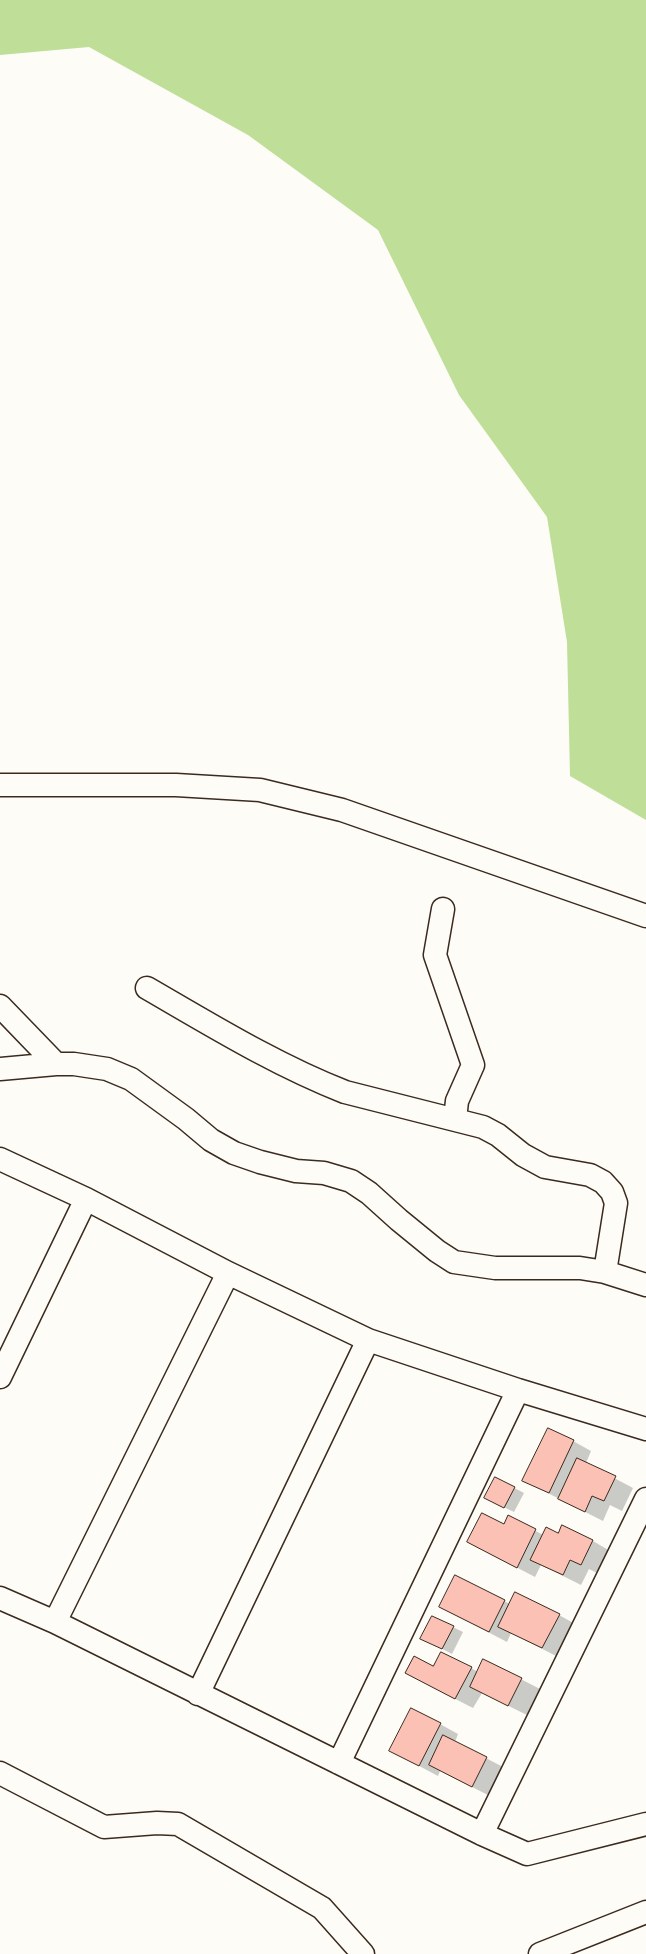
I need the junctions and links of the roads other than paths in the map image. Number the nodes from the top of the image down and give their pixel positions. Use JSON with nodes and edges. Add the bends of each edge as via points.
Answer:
{"nodes":[{"id":1,"x":0,"y":784,"type":"edge"},
{"id":2,"x":443,"y":909,"type":"dead end"},
{"id":3,"x":646,"y":916,"type":"edge"},
{"id":4,"x":147,"y":988,"type":"dead end"},
{"id":5,"x":0,"y":1006,"type":"edge"},
{"id":6,"x":56,"y":1064,"type":"junction"},
{"id":7,"x":0,"y":1069,"type":"edge"},
{"id":8,"x":455,"y":1119,"type":"junction"},
{"id":9,"x":0,"y":1159,"type":"edge"},
{"id":10,"x":86,"y":1199,"type":"junction"},
{"id":11,"x":605,"y":1272,"type":"junction"},
{"id":12,"x":228,"y":1273,"type":"junction"},
{"id":13,"x":646,"y":1285,"type":"edge"},
{"id":14,"x":368,"y":1340,"type":"junction"},
{"id":15,"x":0,"y":1377,"type":"edge"},
{"id":16,"x":518,"y":1390,"type":"junction"},
{"id":17,"x":646,"y":1429,"type":"edge"},
{"id":18,"x":646,"y":1499,"type":"edge"},
{"id":19,"x":0,"y":1598,"type":"edge"},
{"id":20,"x":55,"y":1622,"type":"junction"},
{"id":21,"x":198,"y":1694,"type":"junction"},
{"id":22,"x":339,"y":1763,"type":"junction"},
{"id":23,"x":0,"y":1773,"type":"edge"},
{"id":24,"x":646,"y":1824,"type":"edge"},
{"id":25,"x":482,"y":1834,"type":"junction"},
{"id":26,"x":646,"y":1912,"type":"edge"},
{"id":27,"x":363,"y":1954,"type":"edge"},
{"id":28,"x":540,"y":1954,"type":"edge"}],
"edges":[{"from":1,"to":3,"type":"street","via":[[176,785],[260,790],[342,810]]},
{"from":2,"to":8,"type":"street","via":[[435,955],[473,1065],[457,1101]]},
{"from":4,"to":8,"type":"street","via":[[247,1045],[326,1084],[345,1092]]},
{"from":5,"to":6,"type":"street"},
{"from":6,"to":7,"type":"street"},
{"from":6,"to":11,"type":"street","via":[[107,1069],[130,1079],[211,1140],[234,1153],[296,1171],[324,1173],[351,1181],[454,1262],[495,1268],[580,1268]]},
{"from":8,"to":11,"type":"street","via":[[488,1130],[545,1168],[590,1175],[603,1182],[612,1192],[616,1203]]},
{"from":9,"to":10,"type":"street"},
{"from":10,"to":12,"type":"street"},
{"from":10,"to":15,"type":"street"},
{"from":11,"to":13,"type":"street"},
{"from":12,"to":14,"type":"street"},
{"from":12,"to":20,"type":"street"},
{"from":14,"to":16,"type":"street"},
{"from":14,"to":21,"type":"street"},
{"from":16,"to":17,"type":"street"},
{"from":16,"to":22,"type":"street"},
{"from":18,"to":25,"type":"street"},
{"from":19,"to":20,"type":"street"},
{"from":20,"to":21,"type":"street"},
{"from":21,"to":22,"type":"street"},
{"from":22,"to":25,"type":"street"},
{"from":23,"to":27,"type":"street","via":[[104,1827],[178,1824],[322,1908]]},
{"from":24,"to":25,"type":"street","via":[[527,1854]]},
{"from":26,"to":28,"type":"street"}]}
